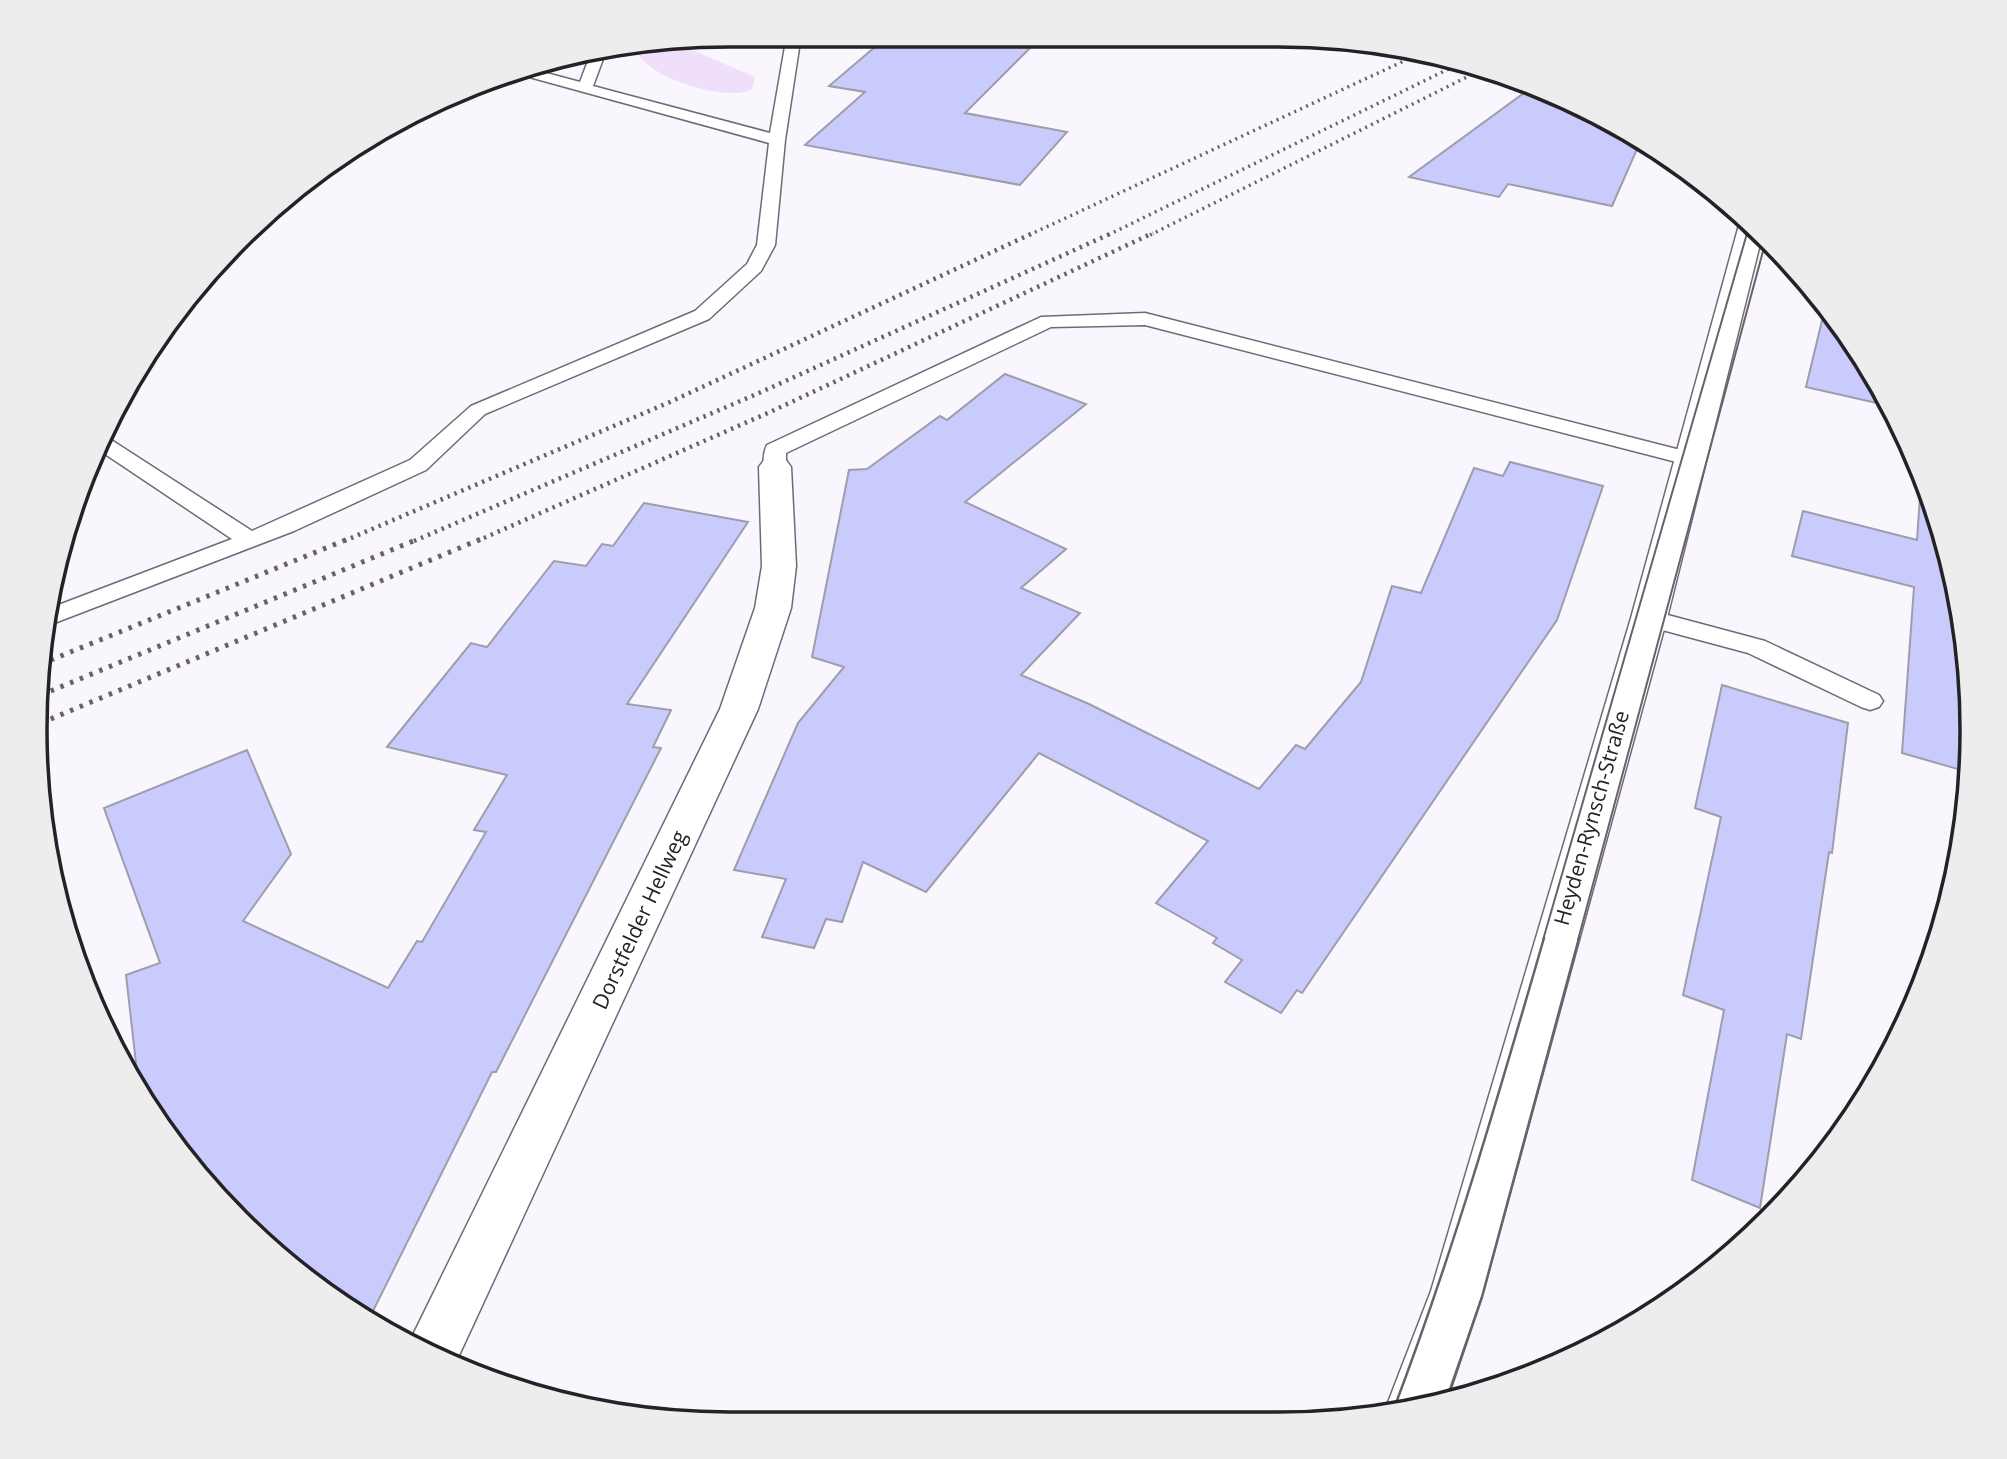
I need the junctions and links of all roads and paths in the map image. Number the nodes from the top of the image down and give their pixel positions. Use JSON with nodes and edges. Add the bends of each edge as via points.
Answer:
{"nodes":[{"id":1,"x":792,"y":47,"type":"edge"},
{"id":2,"x":596,"y":60,"type":"edge"},
{"id":3,"x":536,"y":75,"type":"edge"},
{"id":4,"x":585,"y":88,"type":"junction"},
{"id":5,"x":778,"y":140,"type":"junction"},
{"id":6,"x":1749,"y":237,"type":"edge"},
{"id":7,"x":109,"y":447,"type":"edge"},
{"id":8,"x":1692,"y":460,"type":"junction"},
{"id":9,"x":775,"y":467,"type":"joint"},
{"id":10,"x":250,"y":540,"type":"junction"},
{"id":11,"x":57,"y":615,"type":"edge"},
{"id":12,"x":1649,"y":618,"type":"junction"},
{"id":13,"x":1870,"y":701,"type":"dead end"},
{"id":14,"x":436,"y":1345,"type":"edge"},
{"id":15,"x":1418,"y":1397,"type":"edge"}],
"edges":[{"from":1,"to":5,"type":"lane"},
{"from":2,"to":4,"type":"lane"},
{"from":3,"to":4,"type":"lane"},
{"from":4,"to":5,"type":"lane"},
{"from":5,"to":10,"type":"lane","via":[[766,245],[755,267],[702,315],[478,410],[418,465]]},
{"from":6,"to":8,"type":"main road","name":"Heyden-Rynsch-Straße"},
{"from":7,"to":10,"type":"lane"},
{"from":8,"to":9,"type":"lane","via":[[1145,319],[1048,321],[775,450]]},
{"from":8,"to":12,"type":"main road","name":"Heyden-Rynsch-Straße"},
{"from":9,"to":14,"type":"main road","name":"Dorstfelder Hellweg","via":[[779,566],[774,608],[739,709]]},
{"from":10,"to":11,"type":"lane"},
{"from":12,"to":13,"type":"lane","via":[[1756,648]]},
{"from":12,"to":15,"type":"main road","name":"Heyden-Rynsch-Straße","via":[[1457,1291]]}]}
